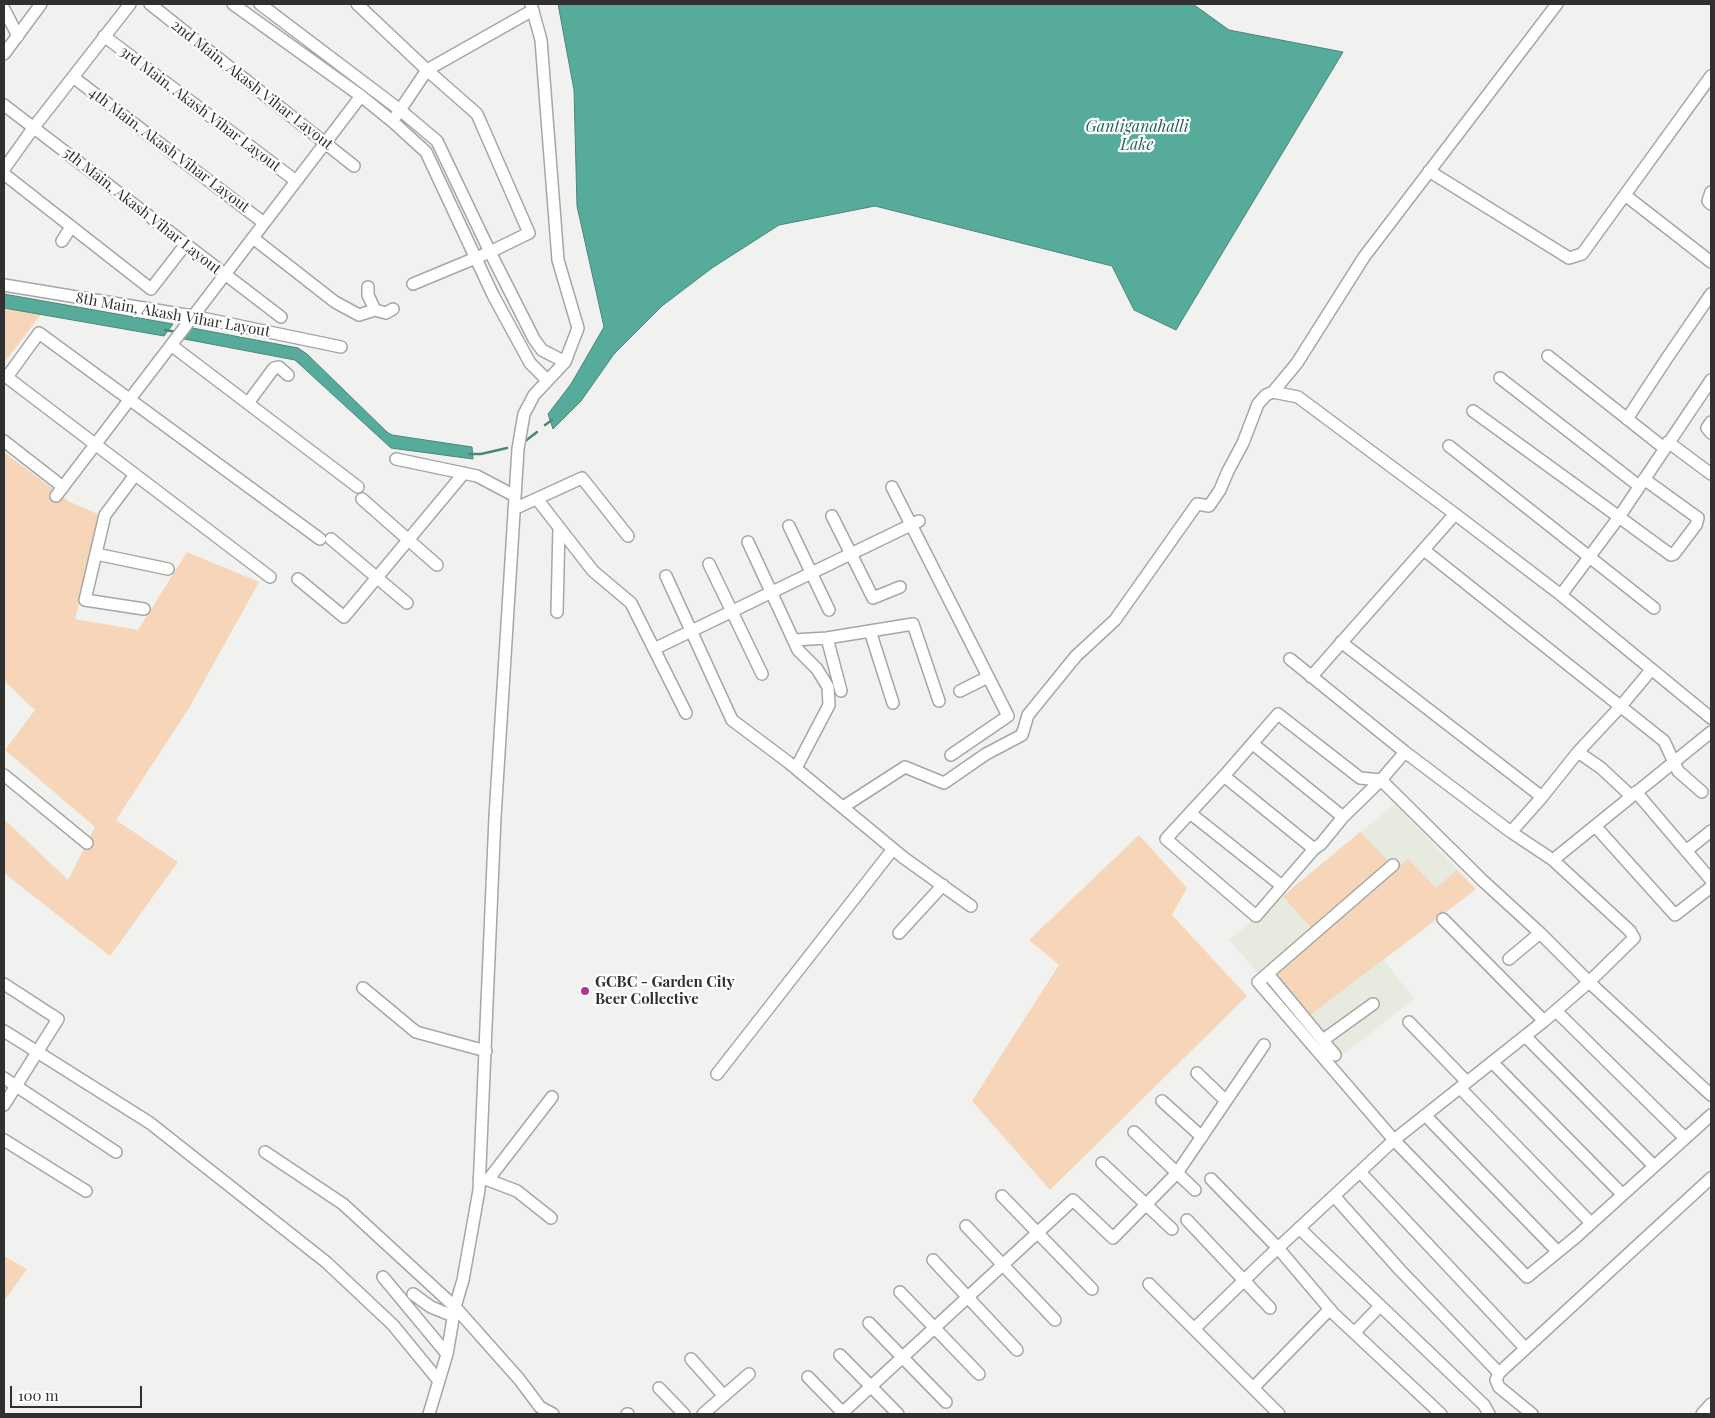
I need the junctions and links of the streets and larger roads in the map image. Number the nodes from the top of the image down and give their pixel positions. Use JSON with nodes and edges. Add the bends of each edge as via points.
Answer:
{"nodes":[{"id":1,"x":41,"y":4,"type":"edge"},
{"id":2,"x":130,"y":4,"type":"edge"},
{"id":3,"x":150,"y":4,"type":"edge"},
{"id":4,"x":233,"y":4,"type":"edge"},
{"id":5,"x":260,"y":4,"type":"edge"},
{"id":6,"x":357,"y":4,"type":"edge"},
{"id":7,"x":1557,"y":4,"type":"edge"},
{"id":8,"x":532,"y":7,"type":"edge"},
{"id":9,"x":4,"y":9,"type":"edge"},
{"id":10,"x":18,"y":36,"type":"junction"},
{"id":11,"x":104,"y":36,"type":"junction"},
{"id":12,"x":4,"y":54,"type":"edge"},
{"id":13,"x":427,"y":70,"type":"junction"},
{"id":14,"x":1711,"y":76,"type":"edge"},
{"id":15,"x":73,"y":77,"type":"junction"},
{"id":16,"x":361,"y":96,"type":"junction"},
{"id":17,"x":4,"y":105,"type":"edge"},
{"id":18,"x":400,"y":110,"type":"junction"},
{"id":19,"x":392,"y":121,"type":"junction"},
{"id":20,"x":34,"y":127,"type":"junction"},
{"id":21,"x":325,"y":143,"type":"junction"},
{"id":22,"x":354,"y":166,"type":"dead end"},
{"id":23,"x":4,"y":170,"type":"edge"},
{"id":24,"x":1429,"y":171,"type":"junction"},
{"id":25,"x":4,"y":174,"type":"edge"},
{"id":26,"x":296,"y":181,"type":"junction"},
{"id":27,"x":1711,"y":192,"type":"edge"},
{"id":28,"x":1625,"y":195,"type":"junction"},
{"id":29,"x":1711,"y":204,"type":"edge"},
{"id":30,"x":264,"y":223,"type":"junction"},
{"id":31,"x":71,"y":227,"type":"junction"},
{"id":32,"x":253,"y":238,"type":"junction"},
{"id":33,"x":62,"y":240,"type":"dead end"},
{"id":34,"x":185,"y":245,"type":"junction"},
{"id":35,"x":490,"y":252,"type":"junction"},
{"id":36,"x":1709,"y":256,"type":"edge"},
{"id":37,"x":475,"y":258,"type":"junction"},
{"id":38,"x":224,"y":275,"type":"junction"},
{"id":39,"x":413,"y":284,"type":"dead end"},
{"id":40,"x":4,"y":285,"type":"edge"},
{"id":41,"x":368,"y":287,"type":"dead end"},
{"id":42,"x":1711,"y":294,"type":"edge"},
{"id":43,"x":394,"y":309,"type":"dead end"},
{"id":44,"x":375,"y":310,"type":"junction"},
{"id":45,"x":281,"y":317,"type":"dead end"},
{"id":46,"x":191,"y":318,"type":"junction"},
{"id":47,"x":175,"y":340,"type":"junction"},
{"id":48,"x":341,"y":347,"type":"dead end"},
{"id":49,"x":1548,"y":356,"type":"dead end"},
{"id":50,"x":565,"y":362,"type":"junction"},
{"id":51,"x":5,"y":376,"type":"edge"},
{"id":52,"x":288,"y":376,"type":"dead end"},
{"id":53,"x":1500,"y":378,"type":"dead end"},
{"id":54,"x":547,"y":380,"type":"junction"},
{"id":55,"x":1711,"y":380,"type":"edge"},
{"id":56,"x":1273,"y":392,"type":"junction"},
{"id":57,"x":130,"y":399,"type":"junction"},
{"id":58,"x":248,"y":403,"type":"junction"},
{"id":59,"x":1473,"y":411,"type":"dead end"},
{"id":60,"x":1627,"y":419,"type":"junction"},
{"id":61,"x":1711,"y":422,"type":"edge"},
{"id":62,"x":1711,"y":433,"type":"edge"},
{"id":63,"x":4,"y":441,"type":"edge"},
{"id":64,"x":95,"y":444,"type":"junction"},
{"id":65,"x":1666,"y":445,"type":"junction"},
{"id":66,"x":1449,"y":446,"type":"dead end"},
{"id":67,"x":396,"y":459,"type":"dead end"},
{"id":68,"x":464,"y":473,"type":"junction"},
{"id":69,"x":1711,"y":474,"type":"edge"},
{"id":70,"x":135,"y":475,"type":"junction"},
{"id":71,"x":1641,"y":483,"type":"junction"},
{"id":72,"x":358,"y":487,"type":"dead end"},
{"id":73,"x":892,"y":488,"type":"dead end"},
{"id":74,"x":515,"y":496,"type":"junction"},
{"id":75,"x":362,"y":499,"type":"dead end"},
{"id":76,"x":537,"y":499,"type":"junction"},
{"id":77,"x":514,"y":509,"type":"junction"},
{"id":78,"x":1455,"y":514,"type":"junction"},
{"id":79,"x":832,"y":516,"type":"dead end"},
{"id":80,"x":1618,"y":517,"type":"junction"},
{"id":81,"x":915,"y":523,"type":"junction"},
{"id":82,"x":789,"y":526,"type":"dead end"},
{"id":83,"x":559,"y":528,"type":"junction"},
{"id":84,"x":628,"y":536,"type":"dead end"},
{"id":85,"x":409,"y":540,"type":"junction"},
{"id":86,"x":748,"y":542,"type":"dead end"},
{"id":87,"x":1424,"y":550,"type":"junction"},
{"id":88,"x":96,"y":554,"type":"junction"},
{"id":89,"x":851,"y":554,"type":"junction"},
{"id":90,"x":1590,"y":558,"type":"junction"},
{"id":91,"x":709,"y":564,"type":"dead end"},
{"id":92,"x":437,"y":565,"type":"dead end"},
{"id":93,"x":168,"y":569,"type":"dead end"},
{"id":94,"x":811,"y":573,"type":"junction"},
{"id":95,"x":666,"y":576,"type":"dead end"},
{"id":96,"x":270,"y":577,"type":"dead end"},
{"id":97,"x":377,"y":578,"type":"junction"},
{"id":98,"x":298,"y":579,"type":"dead end"},
{"id":99,"x":900,"y":587,"type":"dead end"},
{"id":100,"x":770,"y":593,"type":"junction"},
{"id":101,"x":1561,"y":596,"type":"junction"},
{"id":102,"x":407,"y":603,"type":"dead end"},
{"id":103,"x":1654,"y":608,"type":"dead end"},
{"id":104,"x":144,"y":609,"type":"dead end"},
{"id":105,"x":829,"y":610,"type":"dead end"},
{"id":106,"x":732,"y":611,"type":"junction"},
{"id":107,"x":557,"y":612,"type":"dead end"},
{"id":108,"x":691,"y":631,"type":"junction"},
{"id":109,"x":870,"y":631,"type":"junction"},
{"id":110,"x":827,"y":638,"type":"junction"},
{"id":111,"x":794,"y":640,"type":"junction"},
{"id":112,"x":1341,"y":642,"type":"junction"},
{"id":113,"x":654,"y":649,"type":"junction"},
{"id":114,"x":1290,"y":659,"type":"dead end"},
{"id":115,"x":1651,"y":670,"type":"junction"},
{"id":116,"x":762,"y":674,"type":"dead end"},
{"id":117,"x":988,"y":677,"type":"junction"},
{"id":118,"x":1311,"y":677,"type":"junction"},
{"id":119,"x":840,"y":691,"type":"dead end"},
{"id":120,"x":960,"y":691,"type":"dead end"},
{"id":121,"x":939,"y":701,"type":"dead end"},
{"id":122,"x":893,"y":703,"type":"dead end"},
{"id":123,"x":1621,"y":706,"type":"junction"},
{"id":124,"x":686,"y":713,"type":"dead end"},
{"id":125,"x":1711,"y":718,"type":"edge"},
{"id":126,"x":1711,"y":732,"type":"edge"},
{"id":127,"x":1253,"y":744,"type":"junction"},
{"id":128,"x":1405,"y":752,"type":"junction"},
{"id":129,"x":1578,"y":752,"type":"junction"},
{"id":130,"x":952,"y":755,"type":"dead end"},
{"id":131,"x":1675,"y":763,"type":"junction"},
{"id":132,"x":796,"y":768,"type":"junction"},
{"id":133,"x":4,"y":775,"type":"edge"},
{"id":134,"x":1224,"y":776,"type":"junction"},
{"id":135,"x":1381,"y":780,"type":"junction"},
{"id":136,"x":1702,"y":792,"type":"dead end"},
{"id":137,"x":1633,"y":794,"type":"junction"},
{"id":138,"x":1542,"y":797,"type":"junction"},
{"id":139,"x":842,"y":807,"type":"junction"},
{"id":140,"x":1190,"y":813,"type":"junction"},
{"id":141,"x":1343,"y":817,"type":"junction"},
{"id":142,"x":1596,"y":826,"type":"junction"},
{"id":143,"x":1711,"y":831,"type":"edge"},
{"id":144,"x":1511,"y":832,"type":"junction"},
{"id":145,"x":87,"y":842,"type":"dead end"},
{"id":146,"x":893,"y":849,"type":"junction"},
{"id":147,"x":1314,"y":849,"type":"junction"},
{"id":148,"x":1686,"y":851,"type":"junction"},
{"id":149,"x":1554,"y":860,"type":"junction"},
{"id":150,"x":1393,"y":865,"type":"dead end"},
{"id":151,"x":1711,"y":880,"type":"edge"},
{"id":152,"x":942,"y":885,"type":"junction"},
{"id":153,"x":1282,"y":886,"type":"junction"},
{"id":154,"x":1711,"y":887,"type":"edge"},
{"id":155,"x":971,"y":906,"type":"dead end"},
{"id":156,"x":1443,"y":919,"type":"dead end"},
{"id":157,"x":1540,"y":933,"type":"junction"},
{"id":158,"x":899,"y":934,"type":"dead end"},
{"id":159,"x":1509,"y":959,"type":"dead end"},
{"id":160,"x":1268,"y":974,"type":"junction"},
{"id":161,"x":1589,"y":982,"type":"junction"},
{"id":162,"x":4,"y":984,"type":"edge"},
{"id":163,"x":363,"y":988,"type":"dead end"},
{"id":164,"x":1373,"y":1004,"type":"dead end"},
{"id":165,"x":1556,"y":1011,"type":"junction"},
{"id":166,"x":1544,"y":1021,"type":"junction"},
{"id":167,"x":1409,"y":1022,"type":"dead end"},
{"id":168,"x":4,"y":1031,"type":"edge"},
{"id":169,"x":1525,"y":1036,"type":"junction"},
{"id":170,"x":1323,"y":1040,"type":"junction"},
{"id":171,"x":1264,"y":1045,"type":"dead end"},
{"id":172,"x":486,"y":1050,"type":"junction"},
{"id":173,"x":37,"y":1052,"type":"junction"},
{"id":174,"x":1336,"y":1055,"type":"dead end"},
{"id":175,"x":1492,"y":1062,"type":"junction"},
{"id":176,"x":1197,"y":1073,"type":"dead end"},
{"id":177,"x":717,"y":1074,"type":"dead end"},
{"id":178,"x":4,"y":1078,"type":"edge"},
{"id":179,"x":1463,"y":1085,"type":"junction"},
{"id":180,"x":16,"y":1086,"type":"junction"},
{"id":181,"x":1711,"y":1095,"type":"edge"},
{"id":182,"x":552,"y":1097,"type":"dead end"},
{"id":183,"x":1162,"y":1101,"type":"dead end"},
{"id":184,"x":1226,"y":1101,"type":"junction"},
{"id":185,"x":4,"y":1105,"type":"edge"},
{"id":186,"x":1425,"y":1115,"type":"junction"},
{"id":187,"x":1711,"y":1115,"type":"edge"},
{"id":188,"x":1134,"y":1132,"type":"dead end"},
{"id":189,"x":1202,"y":1137,"type":"junction"},
{"id":190,"x":1685,"y":1138,"type":"junction"},
{"id":191,"x":4,"y":1140,"type":"edge"},
{"id":192,"x":1394,"y":1140,"type":"junction"},
{"id":193,"x":116,"y":1152,"type":"dead end"},
{"id":194,"x":265,"y":1152,"type":"dead end"},
{"id":195,"x":1102,"y":1162,"type":"dead end"},
{"id":196,"x":1654,"y":1166,"type":"junction"},
{"id":197,"x":1360,"y":1172,"type":"junction"},
{"id":198,"x":1177,"y":1173,"type":"junction"},
{"id":199,"x":1711,"y":1178,"type":"edge"},
{"id":200,"x":1211,"y":1179,"type":"dead end"},
{"id":201,"x":483,"y":1180,"type":"junction"},
{"id":202,"x":1195,"y":1190,"type":"dead end"},
{"id":203,"x":86,"y":1191,"type":"dead end"},
{"id":204,"x":1622,"y":1194,"type":"junction"},
{"id":205,"x":1002,"y":1196,"type":"dead end"},
{"id":206,"x":1334,"y":1196,"type":"junction"},
{"id":207,"x":1146,"y":1204,"type":"junction"},
{"id":208,"x":551,"y":1218,"type":"dead end"},
{"id":209,"x":1187,"y":1220,"type":"dead end"},
{"id":210,"x":1591,"y":1223,"type":"junction"},
{"id":211,"x":966,"y":1226,"type":"dead end"},
{"id":212,"x":1299,"y":1228,"type":"junction"},
{"id":213,"x":1172,"y":1229,"type":"dead end"},
{"id":214,"x":1038,"y":1232,"type":"junction"},
{"id":215,"x":1278,"y":1248,"type":"junction"},
{"id":216,"x":1557,"y":1251,"type":"junction"},
{"id":217,"x":933,"y":1260,"type":"dead end"},
{"id":218,"x":1002,"y":1265,"type":"junction"},
{"id":219,"x":382,"y":1278,"type":"dead end"},
{"id":220,"x":1244,"y":1281,"type":"junction"},
{"id":221,"x":1149,"y":1284,"type":"dead end"},
{"id":222,"x":1092,"y":1289,"type":"dead end"},
{"id":223,"x":900,"y":1292,"type":"dead end"},
{"id":224,"x":413,"y":1294,"type":"dead end"},
{"id":225,"x":968,"y":1297,"type":"junction"},
{"id":226,"x":1380,"y":1306,"type":"junction"},
{"id":227,"x":1270,"y":1308,"type":"dead end"},
{"id":228,"x":1330,"y":1309,"type":"junction"},
{"id":229,"x":454,"y":1311,"type":"junction"},
{"id":230,"x":1055,"y":1320,"type":"dead end"},
{"id":231,"x":870,"y":1323,"type":"dead end"},
{"id":232,"x":934,"y":1328,"type":"junction"},
{"id":233,"x":1194,"y":1329,"type":"junction"},
{"id":234,"x":1354,"y":1332,"type":"junction"},
{"id":235,"x":1525,"y":1348,"type":"junction"},
{"id":236,"x":1018,"y":1350,"type":"dead end"},
{"id":237,"x":447,"y":1354,"type":"junction"},
{"id":238,"x":840,"y":1355,"type":"dead end"},
{"id":239,"x":902,"y":1357,"type":"junction"},
{"id":240,"x":691,"y":1359,"type":"dead end"},
{"id":241,"x":1499,"y":1373,"type":"junction"},
{"id":242,"x":749,"y":1374,"type":"dead end"},
{"id":243,"x":979,"y":1374,"type":"dead end"},
{"id":244,"x":808,"y":1377,"type":"dead end"},
{"id":245,"x":439,"y":1381,"type":"junction"},
{"id":246,"x":871,"y":1386,"type":"junction"},
{"id":247,"x":659,"y":1388,"type":"dead end"},
{"id":248,"x":1253,"y":1388,"type":"junction"},
{"id":249,"x":724,"y":1396,"type":"junction"},
{"id":250,"x":946,"y":1402,"type":"dead end"},
{"id":251,"x":1711,"y":1404,"type":"edge"},
{"id":252,"x":429,"y":1414,"type":"edge"},
{"id":253,"x":553,"y":1414,"type":"edge"},
{"id":254,"x":684,"y":1414,"type":"edge"},
{"id":255,"x":703,"y":1414,"type":"edge"},
{"id":256,"x":843,"y":1414,"type":"edge"},
{"id":257,"x":898,"y":1414,"type":"edge"},
{"id":258,"x":1279,"y":1414,"type":"edge"},
{"id":259,"x":1441,"y":1414,"type":"edge"},
{"id":260,"x":1489,"y":1414,"type":"edge"},
{"id":261,"x":1532,"y":1414,"type":"edge"},
{"id":262,"x":1702,"y":1414,"type":"edge"}],
"edges":[{"from":1,"to":10,"type":"street"},
{"from":2,"to":11,"type":"street"},
{"from":3,"to":21,"type":"street","name":"2nd Main, Akash Vihar Layout"},
{"from":4,"to":16,"type":"street"},
{"from":5,"to":18,"type":"street"},
{"from":6,"to":13,"type":"street"},
{"from":7,"to":24,"type":"street"},
{"from":8,"to":13,"type":"street"},
{"from":8,"to":50,"type":"street","via":[[541,40],[558,260],[578,328]]},
{"from":9,"to":10,"type":"street"},
{"from":10,"to":12,"type":"street"},
{"from":11,"to":15,"type":"street"},
{"from":11,"to":26,"type":"street","name":"3rd Main, Akash Vihar Layout"},
{"from":13,"to":18,"type":"street"},
{"from":13,"to":35,"type":"street","via":[[477,114],[529,233]]},
{"from":14,"to":28,"type":"street"},
{"from":15,"to":20,"type":"street"},
{"from":15,"to":30,"type":"street","name":"4th Main, Akash Vihar Layout"},
{"from":16,"to":19,"type":"street"},
{"from":16,"to":21,"type":"street"},
{"from":17,"to":20,"type":"street","name":"5th Main, Akash Vihar Layout"},
{"from":18,"to":19,"type":"street"},
{"from":18,"to":35,"type":"street","via":[[437,141]]},
{"from":19,"to":37,"type":"street","via":[[426,152]]},
{"from":20,"to":23,"type":"street"},
{"from":20,"to":34,"type":"street","name":"5th Main, Akash Vihar Layout"},
{"from":21,"to":22,"type":"street","name":"2nd Main, Akash Vihar Layout"},
{"from":21,"to":26,"type":"street"},
{"from":24,"to":28,"type":"street","via":[[1569,258],[1582,254]]},
{"from":24,"to":56,"type":"street","via":[[1374,243],[1297,363]]},
{"from":25,"to":31,"type":"street"},
{"from":26,"to":30,"type":"street"},
{"from":27,"to":29,"type":"street","via":[[1708,201]]},
{"from":28,"to":36,"type":"street"},
{"from":30,"to":32,"type":"street"},
{"from":31,"to":33,"type":"street"},
{"from":31,"to":34,"type":"street","via":[[151,289]]},
{"from":32,"to":38,"type":"street"},
{"from":32,"to":44,"type":"street","via":[[335,302],[359,315]]},
{"from":34,"to":38,"type":"street","name":"5th Main, Akash Vihar Layout"},
{"from":35,"to":37,"type":"street"},
{"from":35,"to":50,"type":"street","via":[[534,339],[542,350]]},
{"from":37,"to":39,"type":"street"},
{"from":37,"to":54,"type":"street","via":[[492,296],[530,363]]},
{"from":38,"to":45,"type":"street","name":"5th Main, Akash Vihar Layout"},
{"from":38,"to":46,"type":"street"},
{"from":40,"to":46,"type":"street","name":"8th Main, Akash Vihar Layout"},
{"from":41,"to":44,"type":"street"},
{"from":42,"to":60,"type":"street"},
{"from":43,"to":44,"type":"street","via":[[386,313]]},
{"from":46,"to":47,"type":"street"},
{"from":46,"to":48,"type":"street","name":"8th Main, Akash Vihar Layout"},
{"from":47,"to":57,"type":"street"},
{"from":47,"to":58,"type":"street"},
{"from":49,"to":60,"type":"street"},
{"from":50,"to":54,"type":"street"},
{"from":51,"to":57,"type":"street","via":[[39,332]]},
{"from":51,"to":64,"type":"street"},
{"from":52,"to":58,"type":"street","via":[[274,368]]},
{"from":53,"to":71,"type":"street"},
{"from":54,"to":74,"type":"street","via":[[524,414]]},
{"from":55,"to":65,"type":"street"},
{"from":56,"to":78,"type":"street","via":[[1298,397]]},
{"from":56,"to":139,"type":"street","via":[[1258,404],[1220,490],[1209,506],[1197,504],[1115,620],[1076,656],[1028,714],[1022,735],[944,782],[906,767]]},
{"from":57,"to":64,"type":"street"},
{"from":57,"to":97,"type":"street"},
{"from":58,"to":72,"type":"street"},
{"from":59,"to":80,"type":"street"},
{"from":60,"to":65,"type":"street"},
{"from":61,"to":62,"type":"street","via":[[1707,428]]},
{"from":63,"to":64,"type":"street","via":[[59,492]]},
{"from":64,"to":70,"type":"street"},
{"from":65,"to":69,"type":"street"},
{"from":65,"to":71,"type":"street"},
{"from":66,"to":90,"type":"street"},
{"from":67,"to":68,"type":"street"},
{"from":68,"to":74,"type":"street","via":[[478,476]]},
{"from":68,"to":85,"type":"street"},
{"from":70,"to":88,"type":"street","via":[[105,515]]},
{"from":70,"to":96,"type":"street"},
{"from":71,"to":80,"type":"street"},
{"from":71,"to":80,"type":"street","via":[[1698,518],[1696,525],[1671,555]]},
{"from":73,"to":81,"type":"street"},
{"from":74,"to":77,"type":"street"},
{"from":75,"to":85,"type":"street"},
{"from":76,"to":77,"type":"street"},
{"from":76,"to":83,"type":"street"},
{"from":76,"to":84,"type":"street","via":[[582,478]]},
{"from":77,"to":172,"type":"street","via":[[495,817]]},
{"from":78,"to":87,"type":"street"},
{"from":78,"to":101,"type":"street"},
{"from":79,"to":89,"type":"street"},
{"from":80,"to":90,"type":"street"},
{"from":81,"to":89,"type":"street"},
{"from":81,"to":117,"type":"street"},
{"from":82,"to":94,"type":"street"},
{"from":83,"to":107,"type":"street"},
{"from":83,"to":113,"type":"street","via":[[593,571],[632,603]]},
{"from":85,"to":92,"type":"street"},
{"from":85,"to":97,"type":"street"},
{"from":86,"to":100,"type":"street"},
{"from":87,"to":112,"type":"street"},
{"from":87,"to":123,"type":"street"},
{"from":88,"to":93,"type":"street"},
{"from":88,"to":104,"type":"street","via":[[85,600]]},
{"from":89,"to":94,"type":"street"},
{"from":89,"to":99,"type":"street","via":[[873,598]]},
{"from":90,"to":101,"type":"street"},
{"from":90,"to":103,"type":"street"},
{"from":91,"to":106,"type":"street"},
{"from":94,"to":100,"type":"street"},
{"from":94,"to":105,"type":"street"},
{"from":95,"to":108,"type":"street"},
{"from":97,"to":98,"type":"street","via":[[344,617]]},
{"from":97,"to":102,"type":"street"},
{"from":100,"to":106,"type":"street"},
{"from":100,"to":111,"type":"street"},
{"from":101,"to":115,"type":"street"},
{"from":106,"to":108,"type":"street"},
{"from":106,"to":116,"type":"street"},
{"from":108,"to":113,"type":"street"},
{"from":108,"to":132,"type":"street","via":[[732,720]]},
{"from":109,"to":110,"type":"street"},
{"from":109,"to":121,"type":"street","via":[[913,624]]},
{"from":109,"to":122,"type":"street"},
{"from":110,"to":111,"type":"street"},
{"from":110,"to":119,"type":"street"},
{"from":111,"to":132,"type":"street","via":[[798,650],[817,669],[828,687],[830,704]]},
{"from":112,"to":118,"type":"street"},
{"from":112,"to":138,"type":"street"},
{"from":113,"to":124,"type":"street"},
{"from":114,"to":118,"type":"street"},
{"from":115,"to":123,"type":"street"},
{"from":115,"to":125,"type":"street"},
{"from":117,"to":120,"type":"street"},
{"from":117,"to":130,"type":"street","via":[[1008,716]]},
{"from":118,"to":128,"type":"street"},
{"from":123,"to":129,"type":"street"},
{"from":123,"to":131,"type":"street","via":[[1664,741]]},
{"from":126,"to":131,"type":"street"},
{"from":127,"to":134,"type":"street"},
{"from":127,"to":135,"type":"street","via":[[1278,714],[1360,778]]},
{"from":127,"to":141,"type":"street"},
{"from":128,"to":135,"type":"street"},
{"from":128,"to":144,"type":"street"},
{"from":129,"to":137,"type":"street"},
{"from":129,"to":138,"type":"street"},
{"from":131,"to":136,"type":"street","via":[[1678,771]]},
{"from":131,"to":137,"type":"street"},
{"from":132,"to":139,"type":"street"},
{"from":133,"to":145,"type":"street"},
{"from":134,"to":140,"type":"street"},
{"from":134,"to":147,"type":"street"},
{"from":135,"to":141,"type":"street"},
{"from":135,"to":157,"type":"street"},
{"from":137,"to":142,"type":"street"},
{"from":137,"to":148,"type":"street"},
{"from":138,"to":144,"type":"street"},
{"from":139,"to":146,"type":"street"},
{"from":140,"to":153,"type":"street"},
{"from":140,"to":153,"type":"street","via":[[1166,838],[1256,916]]},
{"from":141,"to":147,"type":"street"},
{"from":142,"to":149,"type":"street"},
{"from":142,"to":154,"type":"street","via":[[1675,915]]},
{"from":143,"to":148,"type":"street"},
{"from":144,"to":149,"type":"street"},
{"from":146,"to":152,"type":"street"},
{"from":146,"to":177,"type":"street"},
{"from":147,"to":153,"type":"street"},
{"from":148,"to":151,"type":"street"},
{"from":149,"to":161,"type":"street","via":[[1634,938]]},
{"from":150,"to":160,"type":"street"},
{"from":152,"to":155,"type":"street"},
{"from":152,"to":158,"type":"street"},
{"from":156,"to":166,"type":"street"},
{"from":157,"to":159,"type":"street"},
{"from":157,"to":161,"type":"street"},
{"from":160,"to":170,"type":"street"},
{"from":160,"to":192,"type":"street","via":[[1258,982]]},
{"from":161,"to":165,"type":"street"},
{"from":161,"to":181,"type":"street"},
{"from":162,"to":173,"type":"street","via":[[58,1019]]},
{"from":163,"to":172,"type":"street","via":[[416,1032]]},
{"from":164,"to":170,"type":"street"},
{"from":165,"to":166,"type":"street"},
{"from":165,"to":190,"type":"street"},
{"from":166,"to":169,"type":"street"},
{"from":167,"to":179,"type":"street"},
{"from":168,"to":173,"type":"street"},
{"from":169,"to":175,"type":"street"},
{"from":169,"to":196,"type":"street"},
{"from":170,"to":174,"type":"street"},
{"from":171,"to":184,"type":"street"},
{"from":172,"to":201,"type":"street"},
{"from":173,"to":180,"type":"street"},
{"from":173,"to":245,"type":"street","via":[[150,1123],[326,1262],[393,1325]]},
{"from":175,"to":179,"type":"street"},
{"from":175,"to":204,"type":"street"},
{"from":176,"to":184,"type":"street"},
{"from":178,"to":180,"type":"street"},
{"from":179,"to":186,"type":"street"},
{"from":179,"to":210,"type":"street"},
{"from":180,"to":185,"type":"street"},
{"from":180,"to":193,"type":"street"},
{"from":182,"to":201,"type":"street"},
{"from":183,"to":189,"type":"street"},
{"from":184,"to":189,"type":"street"},
{"from":186,"to":192,"type":"street"},
{"from":186,"to":216,"type":"street"},
{"from":187,"to":190,"type":"street"},
{"from":188,"to":198,"type":"street"},
{"from":189,"to":198,"type":"street"},
{"from":190,"to":196,"type":"street"},
{"from":191,"to":203,"type":"street"},
{"from":192,"to":197,"type":"street"},
{"from":192,"to":216,"type":"street","via":[[1527,1277]]},
{"from":194,"to":229,"type":"street","via":[[343,1204]]},
{"from":195,"to":207,"type":"street"},
{"from":196,"to":204,"type":"street"},
{"from":197,"to":206,"type":"street"},
{"from":197,"to":235,"type":"street"},
{"from":198,"to":202,"type":"street"},
{"from":198,"to":207,"type":"street"},
{"from":199,"to":235,"type":"street"},
{"from":200,"to":215,"type":"street"},
{"from":201,"to":208,"type":"street","via":[[517,1191]]},
{"from":201,"to":229,"type":"street"},
{"from":204,"to":210,"type":"street"},
{"from":205,"to":214,"type":"street"},
{"from":206,"to":212,"type":"street"},
{"from":206,"to":241,"type":"street"},
{"from":207,"to":213,"type":"street"},
{"from":207,"to":214,"type":"street","via":[[1112,1238],[1073,1200]]},
{"from":209,"to":220,"type":"street"},
{"from":210,"to":216,"type":"street"},
{"from":211,"to":218,"type":"street"},
{"from":212,"to":215,"type":"street"},
{"from":212,"to":226,"type":"street"},
{"from":214,"to":218,"type":"street"},
{"from":214,"to":222,"type":"street"},
{"from":215,"to":220,"type":"street"},
{"from":215,"to":228,"type":"street"},
{"from":217,"to":225,"type":"street"},
{"from":218,"to":225,"type":"street"},
{"from":218,"to":230,"type":"street"},
{"from":219,"to":237,"type":"street"},
{"from":220,"to":227,"type":"street"},
{"from":220,"to":233,"type":"street"},
{"from":221,"to":233,"type":"street"},
{"from":223,"to":232,"type":"street"},
{"from":224,"to":229,"type":"street","via":[[431,1307]]},
{"from":225,"to":232,"type":"street"},
{"from":225,"to":236,"type":"street"},
{"from":226,"to":234,"type":"street"},
{"from":226,"to":260,"type":"street","via":[[1484,1405]]},
{"from":228,"to":234,"type":"street"},
{"from":228,"to":248,"type":"street"},
{"from":229,"to":237,"type":"street"},
{"from":229,"to":253,"type":"street","via":[[519,1379],[540,1407]]},
{"from":231,"to":239,"type":"street"},
{"from":232,"to":239,"type":"street"},
{"from":232,"to":243,"type":"street"},
{"from":233,"to":248,"type":"street"},
{"from":234,"to":259,"type":"street"},
{"from":235,"to":241,"type":"street"},
{"from":237,"to":245,"type":"street"},
{"from":238,"to":246,"type":"street"},
{"from":239,"to":246,"type":"street"},
{"from":239,"to":250,"type":"street"},
{"from":240,"to":249,"type":"street"},
{"from":241,"to":261,"type":"street","via":[[1498,1387]]},
{"from":242,"to":249,"type":"street"},
{"from":244,"to":256,"type":"street"},
{"from":245,"to":252,"type":"street"},
{"from":246,"to":256,"type":"street"},
{"from":246,"to":257,"type":"street"},
{"from":247,"to":254,"type":"street"},
{"from":248,"to":258,"type":"street"},
{"from":249,"to":255,"type":"street"},
{"from":251,"to":262,"type":"street"}]}
